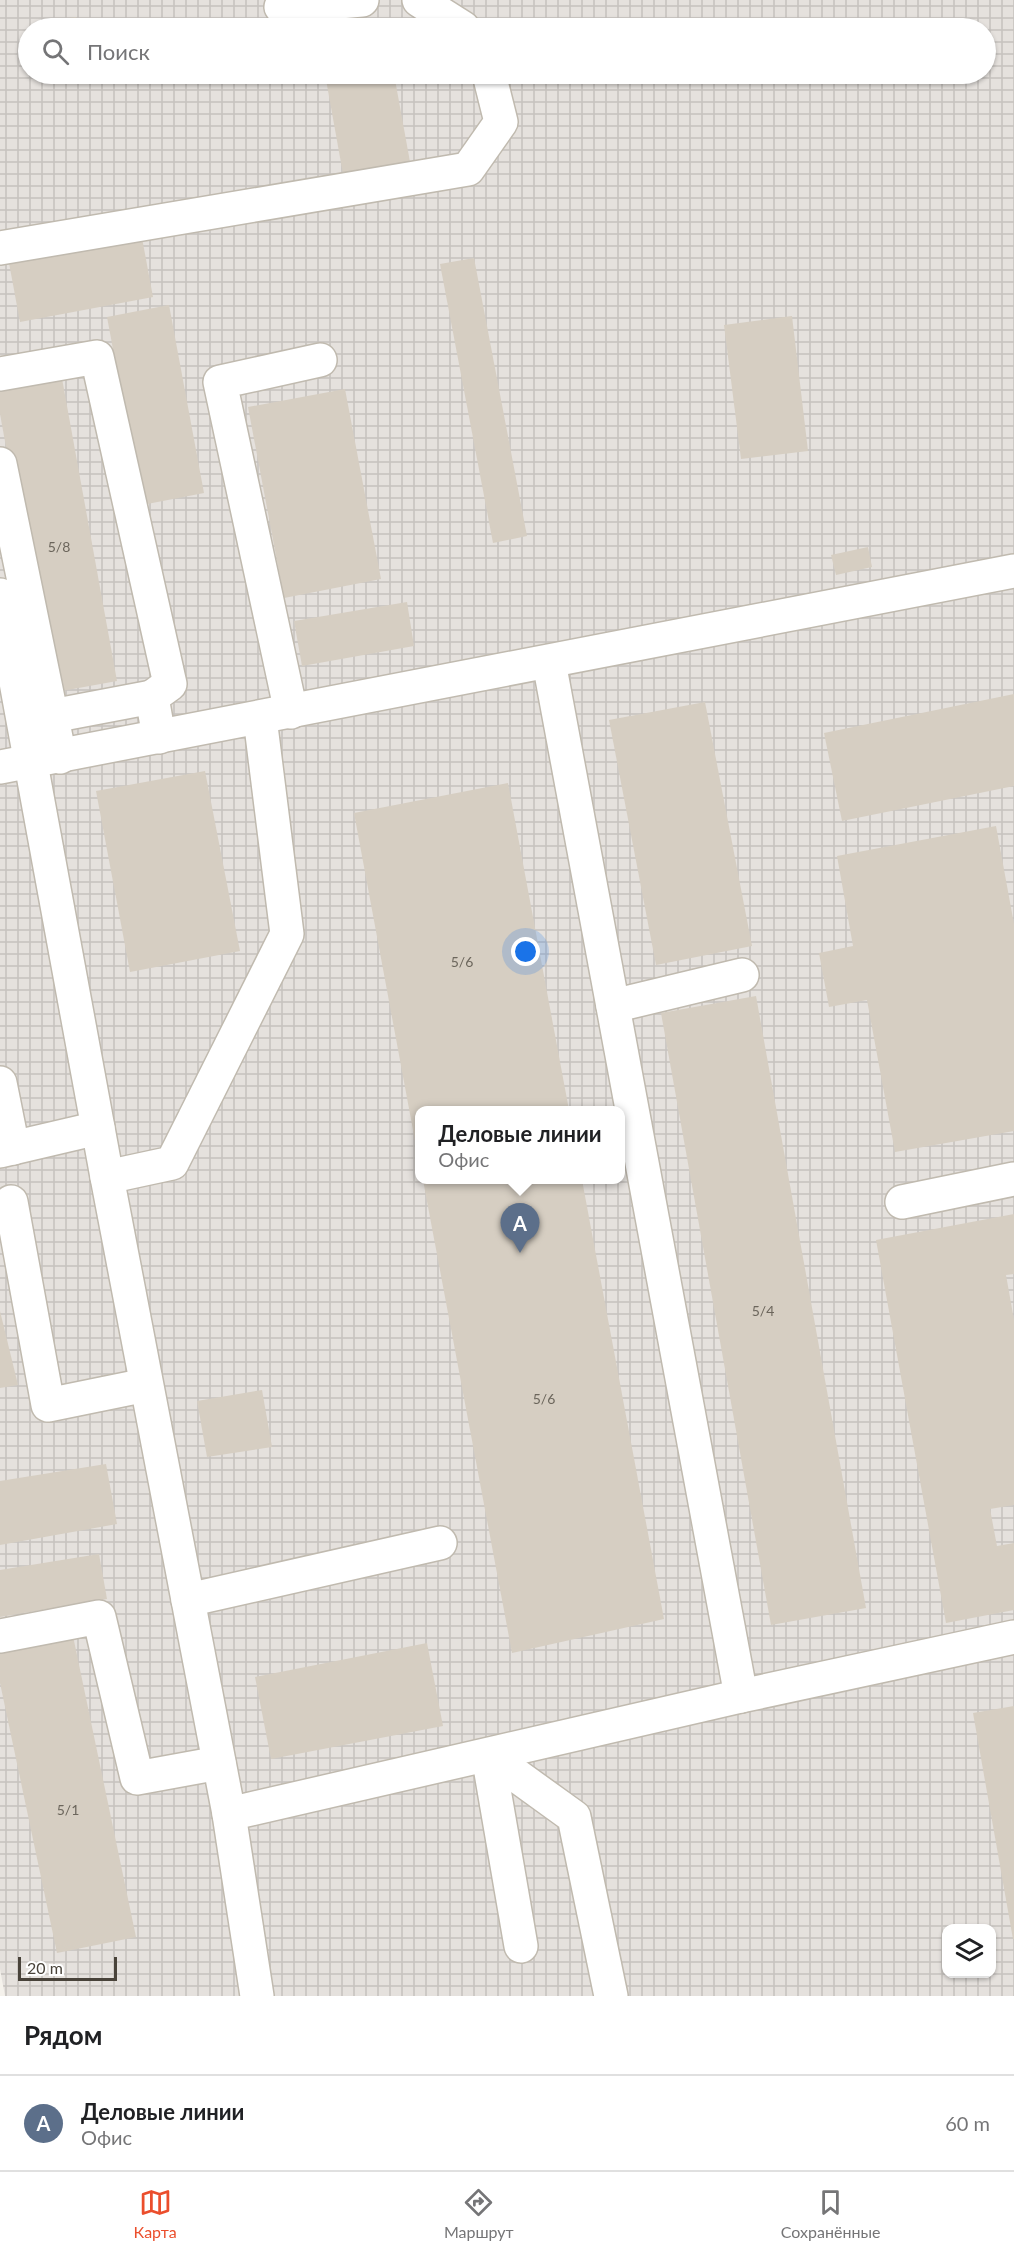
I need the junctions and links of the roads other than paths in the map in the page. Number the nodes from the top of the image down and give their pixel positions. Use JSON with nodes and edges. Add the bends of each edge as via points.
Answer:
{"nodes":[{"id":1,"x":362,"y":0,"type":"edge"},
{"id":2,"x":419,"y":0,"type":"edge"},
{"id":3,"x":281,"y":7,"type":"dead end"},
{"id":4,"x":447,"y":18,"type":"edge"},
{"id":5,"x":492,"y":84,"type":"edge"},
{"id":6,"x":0,"y":248,"type":"edge"},
{"id":7,"x":320,"y":360,"type":"dead end"},
{"id":8,"x":0,"y":374,"type":"edge"},
{"id":9,"x":0,"y":464,"type":"edge"},
{"id":10,"x":1014,"y":571,"type":"edge"},
{"id":11,"x":0,"y":594,"type":"edge"},
{"id":12,"x":549,"y":662,"type":"junction"},
{"id":13,"x":152,"y":697,"type":"junction"},
{"id":14,"x":275,"y":715,"type":"junction"},
{"id":15,"x":52,"y":716,"type":"junction"},
{"id":16,"x":159,"y":737,"type":"junction"},
{"id":17,"x":46,"y":759,"type":"junction"},
{"id":18,"x":0,"y":767,"type":"edge"},
{"id":19,"x":742,"y":975,"type":"dead end"},
{"id":20,"x":613,"y":1006,"type":"junction"},
{"id":21,"x":0,"y":1083,"type":"edge"},
{"id":22,"x":98,"y":1128,"type":"junction"},
{"id":23,"x":7,"y":1150,"type":"edge"},
{"id":24,"x":107,"y":1177,"type":"junction"},
{"id":25,"x":1014,"y":1179,"type":"edge"},
{"id":26,"x":11,"y":1202,"type":"dead end"},
{"id":27,"x":902,"y":1202,"type":"dead end"},
{"id":28,"x":146,"y":1385,"type":"junction"},
{"id":29,"x":440,"y":1543,"type":"dead end"},
{"id":30,"x":188,"y":1600,"type":"junction"},
{"id":31,"x":0,"y":1636,"type":"edge"},
{"id":32,"x":1014,"y":1637,"type":"edge"},
{"id":33,"x":741,"y":1696,"type":"junction"},
{"id":34,"x":488,"y":1755,"type":"junction"},
{"id":35,"x":219,"y":1763,"type":"junction"},
{"id":36,"x":229,"y":1814,"type":"junction"},
{"id":37,"x":521,"y":1947,"type":"dead end"},
{"id":38,"x":257,"y":1996,"type":"edge"},
{"id":39,"x":610,"y":1996,"type":"edge"}],
"edges":[{"from":1,"to":3,"type":"lane"},
{"from":2,"to":4,"type":"lane"},
{"from":5,"to":6,"type":"lane","via":[[501,122],[468,170]]},
{"from":7,"to":14,"type":"lane","via":[[220,382]]},
{"from":8,"to":13,"type":"lane","via":[[97,357],[170,684]]},
{"from":9,"to":15,"type":"lane"},
{"from":10,"to":12,"type":"lane"},
{"from":11,"to":17,"type":"lane"},
{"from":12,"to":14,"type":"lane"},
{"from":12,"to":20,"type":"lane"},
{"from":13,"to":15,"type":"lane"},
{"from":13,"to":16,"type":"lane"},
{"from":14,"to":16,"type":"lane"},
{"from":14,"to":24,"type":"lane","via":[[287,934],[172,1163]]},
{"from":15,"to":17,"type":"lane"},
{"from":16,"to":17,"type":"lane"},
{"from":17,"to":18,"type":"lane"},
{"from":17,"to":22,"type":"lane"},
{"from":19,"to":20,"type":"lane"},
{"from":20,"to":33,"type":"lane"},
{"from":21,"to":23,"type":"lane"},
{"from":22,"to":23,"type":"lane"},
{"from":22,"to":24,"type":"lane"},
{"from":24,"to":28,"type":"lane"},
{"from":25,"to":27,"type":"lane"},
{"from":26,"to":28,"type":"lane","via":[[48,1405]]},
{"from":28,"to":30,"type":"lane"},
{"from":29,"to":30,"type":"lane"},
{"from":30,"to":35,"type":"lane"},
{"from":31,"to":35,"type":"lane","via":[[99,1617],[137,1778]]},
{"from":32,"to":33,"type":"lane"},
{"from":33,"to":34,"type":"lane"},
{"from":34,"to":36,"type":"lane"},
{"from":34,"to":37,"type":"lane"},
{"from":34,"to":39,"type":"lane","via":[[574,1817]]},
{"from":35,"to":36,"type":"lane"},
{"from":36,"to":38,"type":"lane"}]}
